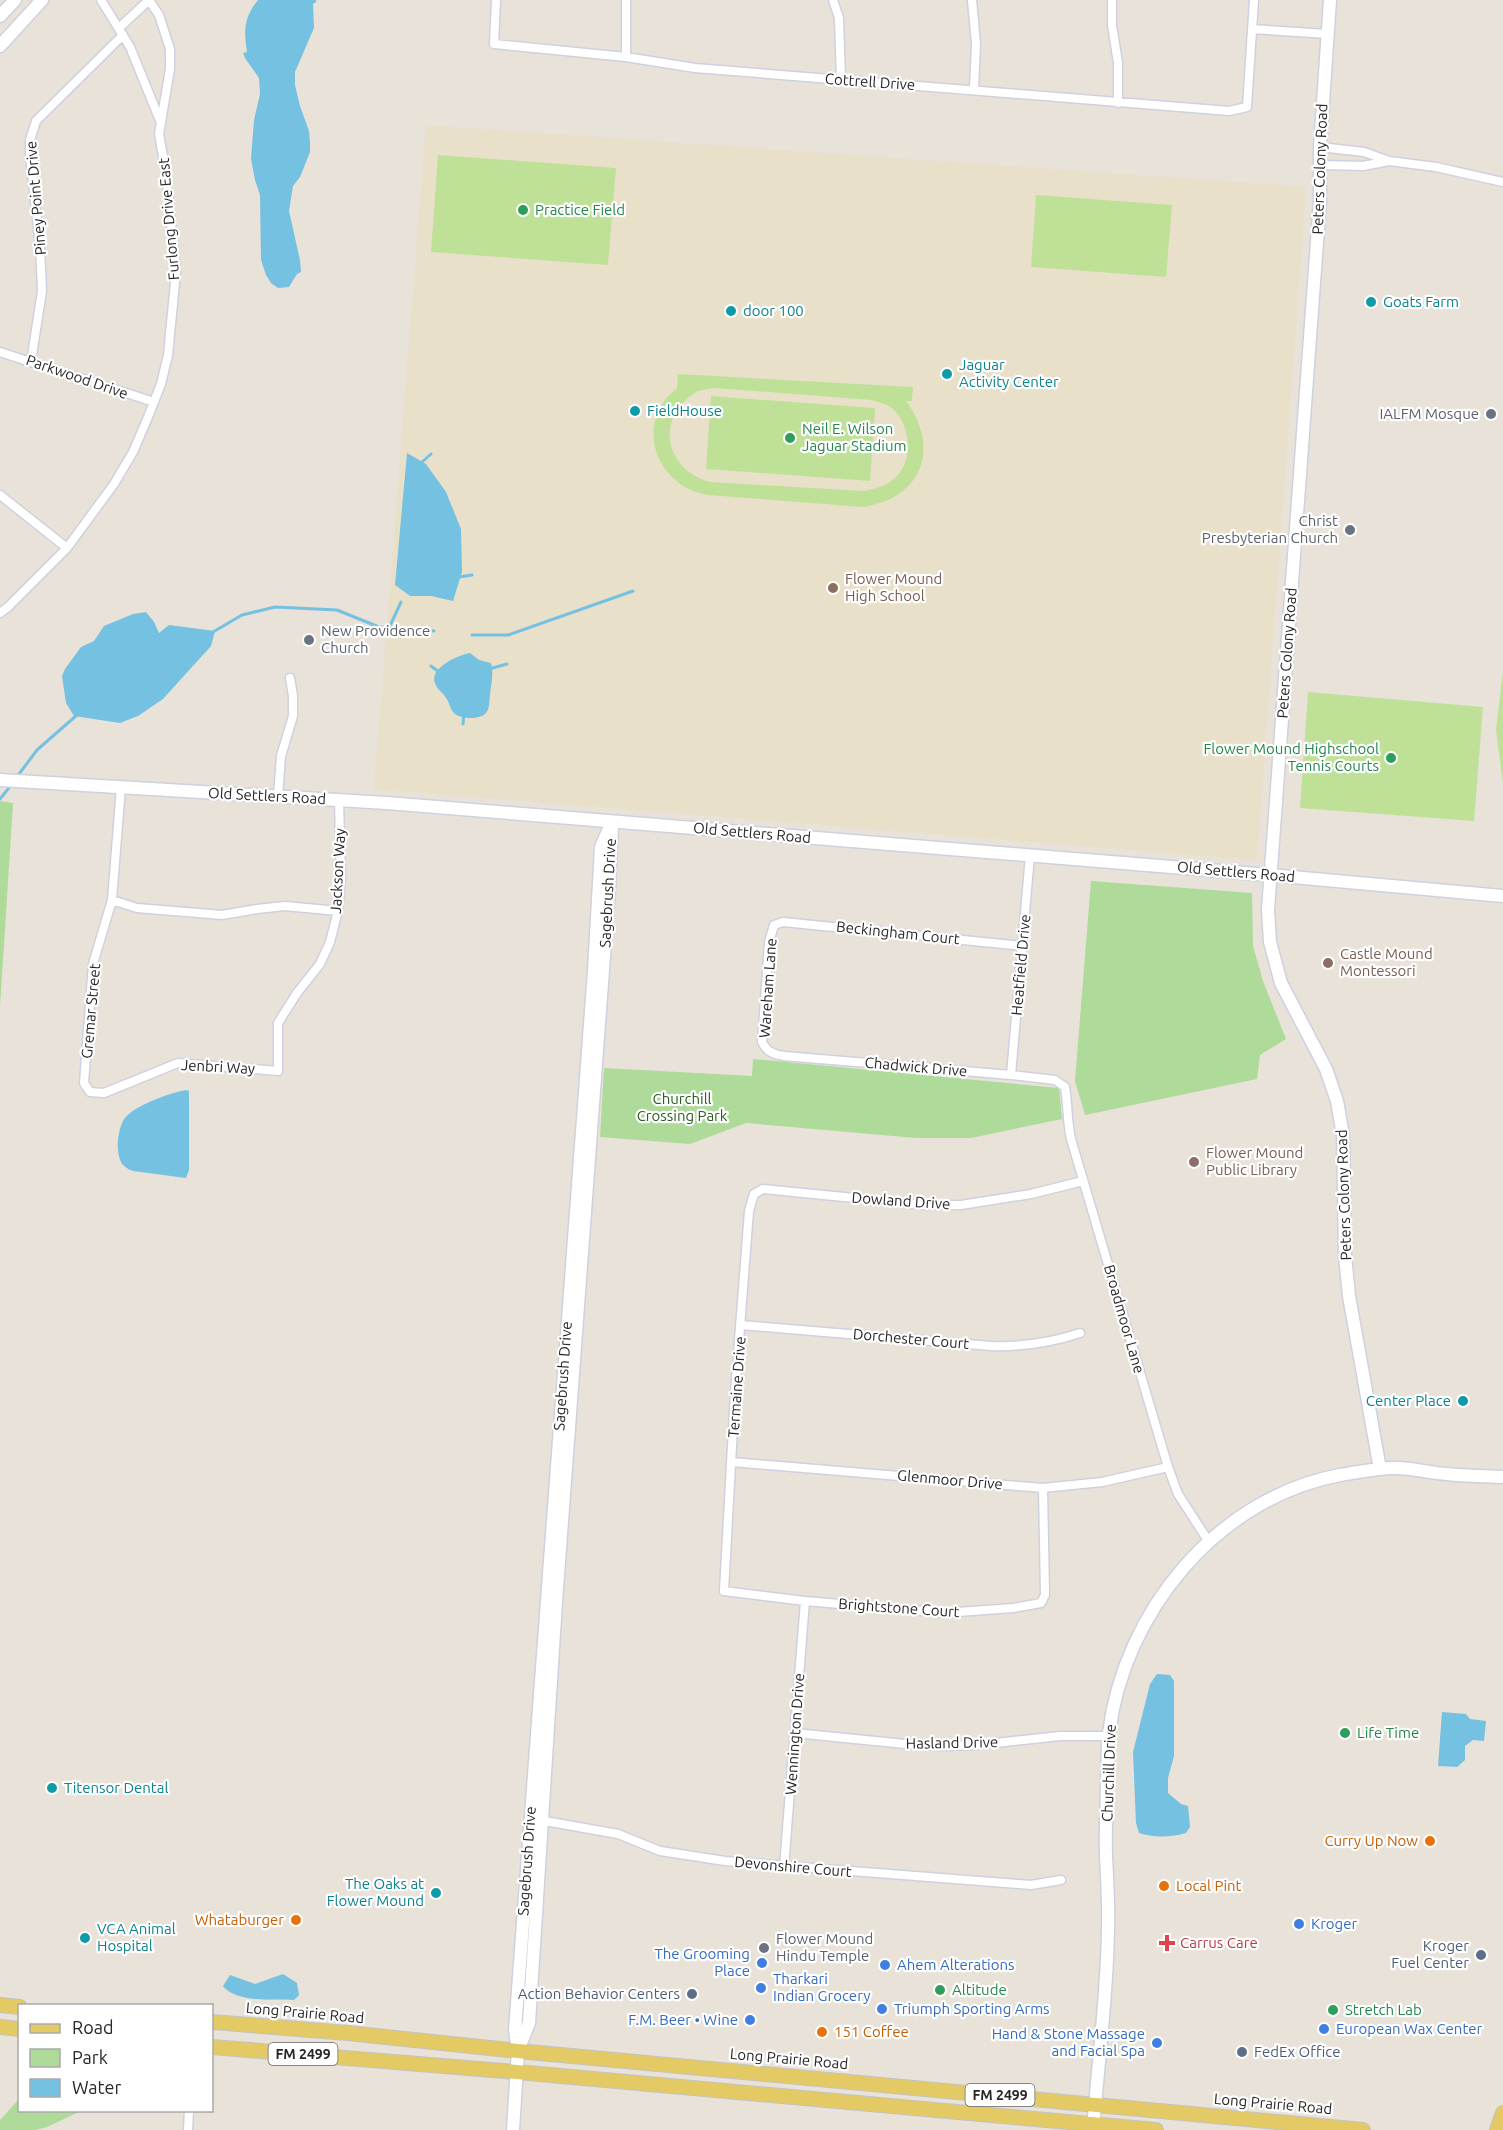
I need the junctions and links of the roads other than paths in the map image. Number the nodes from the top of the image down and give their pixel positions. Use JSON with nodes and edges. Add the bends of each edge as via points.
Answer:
{"nodes":[{"id":1,"x":15,"y":0,"type":"edge"},
{"id":2,"x":42,"y":0,"type":"edge"},
{"id":3,"x":101,"y":0,"type":"edge"},
{"id":4,"x":149,"y":0,"type":"edge"},
{"id":5,"x":496,"y":0,"type":"edge"},
{"id":6,"x":626,"y":0,"type":"edge"},
{"id":7,"x":833,"y":0,"type":"edge"},
{"id":8,"x":972,"y":0,"type":"edge"},
{"id":9,"x":1112,"y":0,"type":"edge"},
{"id":10,"x":1254,"y":0,"type":"edge"},
{"id":11,"x":1330,"y":0,"type":"edge"},
{"id":12,"x":0,"y":16,"type":"edge"},
{"id":13,"x":1252,"y":29,"type":"junction"},
{"id":14,"x":121,"y":31,"type":"junction"},
{"id":15,"x":1328,"y":34,"type":"junction"},
{"id":16,"x":0,"y":46,"type":"edge"},
{"id":17,"x":626,"y":57,"type":"junction"},
{"id":18,"x":842,"y":80,"type":"junction"},
{"id":19,"x":974,"y":89,"type":"junction"},
{"id":20,"x":1118,"y":103,"type":"junction"},
{"id":21,"x":161,"y":124,"type":"junction"},
{"id":22,"x":1320,"y":147,"type":"junction"},
{"id":23,"x":1389,"y":161,"type":"junction"},
{"id":24,"x":1322,"y":165,"type":"junction"},
{"id":25,"x":1503,"y":182,"type":"edge"},
{"id":26,"x":0,"y":352,"type":"edge"},
{"id":27,"x":31,"y":362,"type":"junction"},
{"id":28,"x":154,"y":402,"type":"junction"},
{"id":29,"x":0,"y":495,"type":"edge"},
{"id":30,"x":67,"y":548,"type":"junction"},
{"id":31,"x":0,"y":613,"type":"edge"},
{"id":32,"x":290,"y":678,"type":"dead end"},
{"id":33,"x":0,"y":780,"type":"edge"},
{"id":34,"x":121,"y":787,"type":"junction"},
{"id":35,"x":278,"y":796,"type":"junction"},
{"id":36,"x":339,"y":800,"type":"junction"},
{"id":37,"x":612,"y":822,"type":"junction"},
{"id":38,"x":1030,"y":855,"type":"junction"},
{"id":39,"x":1269,"y":875,"type":"junction"},
{"id":40,"x":1503,"y":896,"type":"edge"},
{"id":41,"x":112,"y":900,"type":"junction"},
{"id":42,"x":338,"y":911,"type":"junction"},
{"id":43,"x":774,"y":925,"type":"joint"},
{"id":44,"x":1023,"y":945,"type":"junction"},
{"id":45,"x":767,"y":1050,"type":"joint"},
{"id":46,"x":279,"y":1071,"type":"joint"},
{"id":47,"x":1011,"y":1075,"type":"junction"},
{"id":48,"x":1065,"y":1087,"type":"joint"},
{"id":49,"x":90,"y":1092,"type":"joint"},
{"id":50,"x":1083,"y":1181,"type":"junction"},
{"id":51,"x":754,"y":1194,"type":"joint"},
{"id":52,"x":580,"y":1224,"type":"junction"},
{"id":53,"x":741,"y":1324,"type":"junction"},
{"id":54,"x":1080,"y":1333,"type":"dead end"},
{"id":55,"x":732,"y":1462,"type":"junction"},
{"id":56,"x":1168,"y":1467,"type":"junction"},
{"id":57,"x":1380,"y":1469,"type":"junction"},
{"id":58,"x":1503,"y":1477,"type":"edge"},
{"id":59,"x":1042,"y":1488,"type":"junction"},
{"id":60,"x":1209,"y":1542,"type":"junction"},
{"id":61,"x":725,"y":1580,"type":"joint"},
{"id":62,"x":805,"y":1601,"type":"junction"},
{"id":63,"x":795,"y":1733,"type":"junction"},
{"id":64,"x":1108,"y":1736,"type":"junction"},
{"id":65,"x":530,"y":1818,"type":"junction"},
{"id":66,"x":543,"y":1821,"type":"junction"},
{"id":67,"x":784,"y":1867,"type":"junction"},
{"id":68,"x":1061,"y":1880,"type":"dead end"},
{"id":69,"x":526,"y":1886,"type":"junction"},
{"id":70,"x":536,"y":1931,"type":"junction"},
{"id":71,"x":0,"y":2005,"type":"edge"},
{"id":72,"x":18,"y":2007,"type":"edge"},
{"id":73,"x":213,"y":2022,"type":"edge"},
{"id":74,"x":0,"y":2027,"type":"edge"},
{"id":75,"x":18,"y":2029,"type":"edge"},
{"id":76,"x":213,"y":2047,"type":"edge"},
{"id":77,"x":518,"y":2050,"type":"junction"},
{"id":78,"x":517,"y":2072,"type":"junction"},
{"id":79,"x":801,"y":2077,"type":"junction"},
{"id":80,"x":797,"y":2097,"type":"junction"},
{"id":81,"x":1096,"y":2104,"type":"junction"},
{"id":82,"x":189,"y":2112,"type":"edge"},
{"id":83,"x":1503,"y":2113,"type":"edge"},
{"id":84,"x":1093,"y":2127,"type":"edge"},
{"id":85,"x":1306,"y":2127,"type":"edge"},
{"id":86,"x":188,"y":2130,"type":"edge"},
{"id":87,"x":513,"y":2130,"type":"edge"},
{"id":88,"x":1156,"y":2130,"type":"edge"},
{"id":89,"x":1363,"y":2130,"type":"edge"},
{"id":90,"x":1497,"y":2130,"type":"edge"}],
"edges":[{"from":1,"to":12,"type":"street"},
{"from":2,"to":16,"type":"street"},
{"from":3,"to":14,"type":"street","name":"Furlong Drive East"},
{"from":4,"to":14,"type":"street","name":"Piney Point Drive"},
{"from":4,"to":21,"type":"street","via":[[159,15],[170,49]]},
{"from":5,"to":17,"type":"street","name":"Cottrell Drive","via":[[494,44]]},
{"from":6,"to":17,"type":"street"},
{"from":7,"to":18,"type":"street","via":[[839,18]]},
{"from":8,"to":19,"type":"street"},
{"from":9,"to":20,"type":"street"},
{"from":10,"to":13,"type":"street"},
{"from":11,"to":15,"type":"street","name":"Peters Colony Road"},
{"from":13,"to":15,"type":"street"},
{"from":13,"to":20,"type":"street","name":"Cottrell Drive","via":[[1247,107],[1229,111]]},
{"from":14,"to":21,"type":"street","name":"Furlong Drive East"},
{"from":14,"to":27,"type":"street","name":"Piney Point Drive","via":[[32,129],[30,155],[42,269]]},
{"from":15,"to":22,"type":"street","name":"Peters Colony Road"},
{"from":17,"to":18,"type":"street","name":"Cottrell Drive","via":[[695,68]]},
{"from":18,"to":19,"type":"street","name":"Cottrell Drive"},
{"from":19,"to":20,"type":"street","name":"Cottrell Drive"},
{"from":21,"to":28,"type":"street","name":"Furlong Drive East","via":[[176,272],[172,332]]},
{"from":22,"to":23,"type":"street","via":[[1365,152]]},
{"from":22,"to":24,"type":"street","name":"Peters Colony Road"},
{"from":23,"to":24,"type":"street","via":[[1363,166]]},
{"from":23,"to":25,"type":"street"},
{"from":24,"to":39,"type":"street","name":"Peters Colony Road"},
{"from":26,"to":27,"type":"street","name":"Parkwood Drive"},
{"from":27,"to":28,"type":"street","name":"Parkwood Drive"},
{"from":28,"to":30,"type":"street","name":"Furlong Drive East","via":[[133,452],[114,484]]},
{"from":29,"to":30,"type":"street"},
{"from":30,"to":31,"type":"street","name":"Furlong Drive East"},
{"from":32,"to":35,"type":"street","via":[[293,717],[281,756]]},
{"from":33,"to":34,"type":"street","name":"Old Settlers Road"},
{"from":34,"to":35,"type":"street","name":"Old Settlers Road"},
{"from":34,"to":41,"type":"street","name":"Gremar Street"},
{"from":35,"to":36,"type":"street","name":"Old Settlers Road"},
{"from":36,"to":37,"type":"street","name":"Old Settlers Road"},
{"from":36,"to":42,"type":"street","name":"Jackson Way"},
{"from":37,"to":38,"type":"street","name":"Old Settlers Road"},
{"from":37,"to":52,"type":"street","name":"Sagebrush Drive","via":[[601,847]]},
{"from":38,"to":39,"type":"street","name":"Old Settlers Road"},
{"from":38,"to":44,"type":"street","name":"Heatfield Drive"},
{"from":39,"to":40,"type":"street","name":"Old Settlers Road"},
{"from":39,"to":57,"type":"street","name":"Peters Colony Road","via":[[1269,926],[1276,969],[1326,1069],[1341,1118],[1349,1296]]},
{"from":41,"to":42,"type":"street","via":[[137,908],[222,915],[285,906]]},
{"from":41,"to":49,"type":"street","name":"Gremar Street","via":[[93,964],[84,1083]]},
{"from":42,"to":46,"type":"street","name":"Jackson Way","via":[[320,964],[278,1023]]},
{"from":43,"to":44,"type":"street","name":"Beckingham Court","via":[[783,922]]},
{"from":43,"to":45,"type":"street","name":"Wareham Lane","via":[[769,942],[762,1042]]},
{"from":44,"to":47,"type":"street","name":"Heatfield Drive"},
{"from":45,"to":47,"type":"street","name":"Chadwick Drive","via":[[784,1056]]},
{"from":46,"to":49,"type":"street","name":"Jenbri Way","via":[[178,1063],[104,1093]]},
{"from":47,"to":48,"type":"street","name":"Chadwick Drive","via":[[1055,1080]]},
{"from":48,"to":50,"type":"street","name":"Broadmoor Lane","via":[[1067,1119]]},
{"from":50,"to":51,"type":"street","name":"Dowland Drive","via":[[961,1205],[763,1189]]},
{"from":50,"to":56,"type":"street","name":"Broadmoor Lane"},
{"from":51,"to":53,"type":"street","name":"Termaine Drive","via":[[749,1211]]},
{"from":52,"to":65,"type":"street","name":"Sagebrush Drive"},
{"from":52,"to":66,"type":"street","name":"Sagebrush Drive"},
{"from":53,"to":54,"type":"street","name":"Dorchester Court","via":[[1018,1347]]},
{"from":53,"to":55,"type":"street","name":"Termaine Drive"},
{"from":55,"to":59,"type":"street","name":"Glenmoor Drive"},
{"from":55,"to":61,"type":"street","name":"Termaine Drive"},
{"from":56,"to":59,"type":"street","name":"Glenmoor Drive","via":[[1102,1482]]},
{"from":56,"to":60,"type":"street","name":"Broadmoor Lane","via":[[1178,1494]]},
{"from":57,"to":58,"type":"street","name":"Churchill Drive"},
{"from":57,"to":60,"type":"street","name":"Churchill Drive","via":[[1338,1476],[1280,1495],[1243,1515]]},
{"from":59,"to":62,"type":"street","name":"Brightstone Court","via":[[1045,1595],[1041,1603],[944,1613]]},
{"from":60,"to":64,"type":"street","name":"Churchill Drive","via":[[1183,1566],[1138,1635],[1114,1702]]},
{"from":61,"to":62,"type":"street","name":"Brightstone Court","via":[[724,1591]]},
{"from":62,"to":63,"type":"street","name":"Wennington Drive"},
{"from":63,"to":64,"type":"street","name":"Hasland Drive","via":[[943,1746]]},
{"from":63,"to":67,"type":"street","name":"Wennington Drive"},
{"from":64,"to":81,"type":"street","name":"Churchill Drive","via":[[1107,1976]]},
{"from":65,"to":66,"type":"street","name":"Devonshire Court"},
{"from":65,"to":69,"type":"street","name":"Sagebrush Drive"},
{"from":66,"to":67,"type":"street","name":"Devonshire Court","via":[[618,1834],[681,1856]]},
{"from":66,"to":70,"type":"street","name":"Sagebrush Drive"},
{"from":67,"to":68,"type":"street","name":"Devonshire Court","via":[[1031,1885]]},
{"from":69,"to":70,"type":"street","via":[[529,1926]]},
{"from":69,"to":77,"type":"street","name":"Sagebrush Drive","via":[[515,2029]]},
{"from":70,"to":77,"type":"street","name":"Sagebrush Drive","via":[[530,2023]]},
{"from":71,"to":72,"type":"main road"},
{"from":73,"to":77,"type":"main road","name":"Long Prairie Road","number":"FM 2499"},
{"from":74,"to":75,"type":"main road"},
{"from":76,"to":78,"type":"main road","number":"FM 2499"},
{"from":77,"to":78,"type":"street","name":"Sagebrush Drive"},
{"from":77,"to":79,"type":"main road","name":"Long Prairie Road","number":"FM 2499"},
{"from":78,"to":80,"type":"main road","number":"FM 2499"},
{"from":78,"to":87,"type":"street","name":"Sagebrush Drive"},
{"from":79,"to":80,"type":"main road"},
{"from":79,"to":81,"type":"main road","name":"Long Prairie Road","number":"FM 2499"},
{"from":80,"to":84,"type":"main road","number":"FM 2499"},
{"from":81,"to":84,"type":"street","name":"Churchill Drive"},
{"from":81,"to":85,"type":"main road","name":"Long Prairie Road","number":"FM 2499"},
{"from":82,"to":86,"type":"street"},
{"from":83,"to":90,"type":"main road"},
{"from":84,"to":88,"type":"main road","number":"FM 2499"},
{"from":85,"to":89,"type":"main road","name":"Long Prairie Road","number":"FM 2499"}]}
